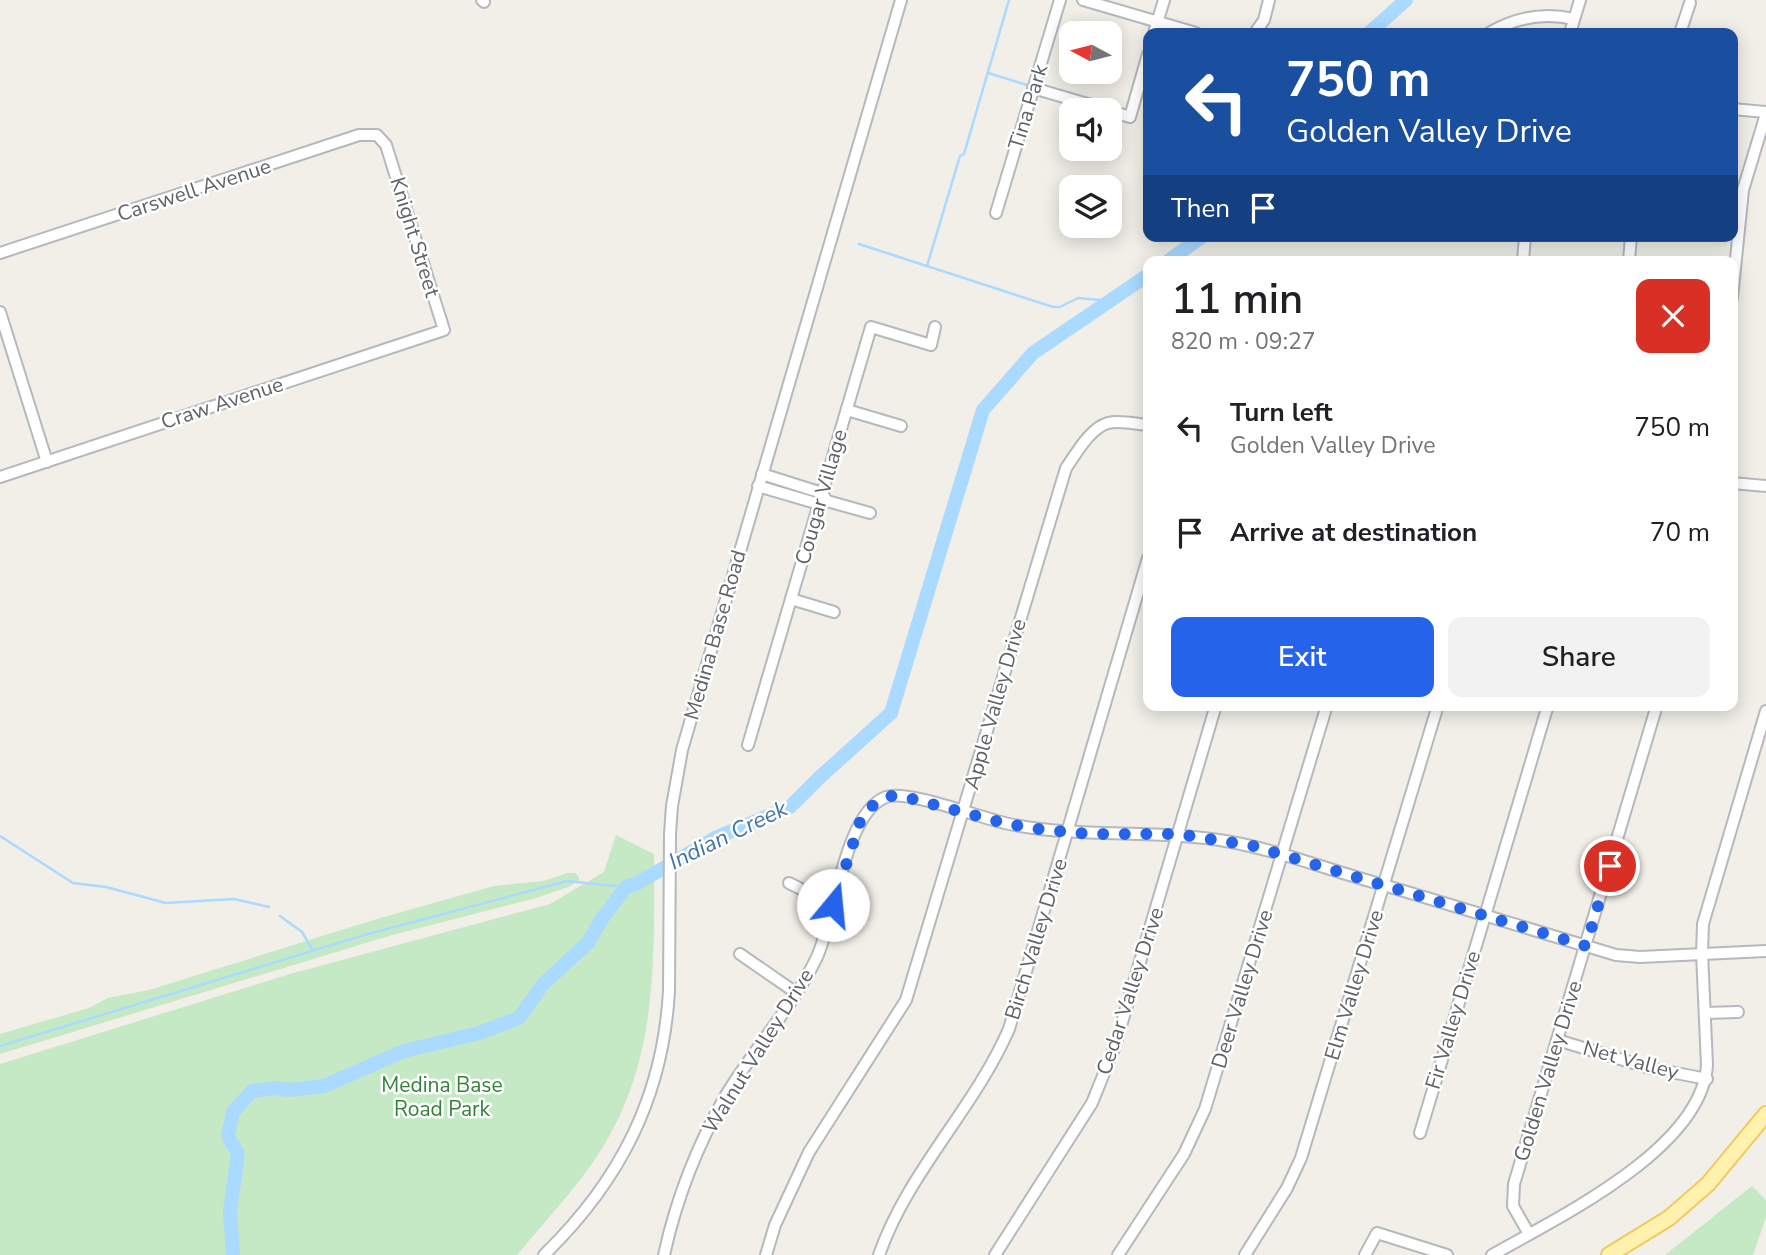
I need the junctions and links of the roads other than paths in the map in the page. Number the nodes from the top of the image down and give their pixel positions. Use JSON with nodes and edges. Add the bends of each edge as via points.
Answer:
{"nodes":[{"id":1,"x":901,"y":0,"type":"edge"},
{"id":2,"x":1060,"y":0,"type":"edge"},
{"id":3,"x":1083,"y":0,"type":"edge"},
{"id":4,"x":1164,"y":0,"type":"edge"},
{"id":5,"x":1269,"y":0,"type":"edge"},
{"id":6,"x":1580,"y":0,"type":"edge"},
{"id":7,"x":1690,"y":3,"type":"dead end"},
{"id":8,"x":1574,"y":19,"type":"junction"},
{"id":9,"x":1156,"y":28,"type":"edge"},
{"id":10,"x":1258,"y":28,"type":"edge"},
{"id":11,"x":1499,"y":28,"type":"edge"},
{"id":12,"x":1571,"y":28,"type":"edge"},
{"id":13,"x":1682,"y":28,"type":"edge"},
{"id":14,"x":1143,"y":72,"type":"edge"},
{"id":15,"x":1033,"y":88,"type":"junction"},
{"id":16,"x":1068,"y":98,"type":"edge"},
{"id":17,"x":1738,"y":110,"type":"edge"},
{"id":18,"x":1766,"y":113,"type":"edge"},
{"id":19,"x":1122,"y":114,"type":"edge"},
{"id":20,"x":386,"y":145,"type":"joint"},
{"id":21,"x":996,"y":213,"type":"dead end"},
{"id":22,"x":1738,"y":239,"type":"edge"},
{"id":23,"x":0,"y":253,"type":"edge"},
{"id":24,"x":0,"y":312,"type":"edge"},
{"id":25,"x":935,"y":327,"type":"dead end"},
{"id":26,"x":444,"y":330,"type":"joint"},
{"id":27,"x":847,"y":410,"type":"junction"},
{"id":28,"x":1143,"y":425,"type":"edge"},
{"id":29,"x":901,"y":426,"type":"dead end"},
{"id":30,"x":47,"y":462,"type":"junction"},
{"id":31,"x":762,"y":474,"type":"junction"},
{"id":32,"x":0,"y":477,"type":"edge"},
{"id":33,"x":1738,"y":484,"type":"edge"},
{"id":34,"x":758,"y":486,"type":"junction"},
{"id":35,"x":1766,"y":486,"type":"edge"},
{"id":36,"x":823,"y":499,"type":"junction"},
{"id":37,"x":870,"y":513,"type":"dead end"},
{"id":38,"x":1143,"y":575,"type":"edge"},
{"id":39,"x":791,"y":599,"type":"junction"},
{"id":40,"x":834,"y":612,"type":"dead end"},
{"id":41,"x":1214,"y":711,"type":"edge"},
{"id":42,"x":1324,"y":711,"type":"edge"},
{"id":43,"x":1436,"y":711,"type":"edge"},
{"id":44,"x":1546,"y":711,"type":"edge"},
{"id":45,"x":1655,"y":711,"type":"edge"},
{"id":46,"x":1766,"y":711,"type":"edge"},
{"id":47,"x":748,"y":745,"type":"dead end"},
{"id":48,"x":964,"y":812,"type":"junction"},
{"id":49,"x":1068,"y":832,"type":"junction"},
{"id":50,"x":1179,"y":834,"type":"junction"},
{"id":51,"x":1282,"y":855,"type":"junction"},
{"id":52,"x":789,"y":883,"type":"dead end"},
{"id":53,"x":1385,"y":885,"type":"junction"},
{"id":54,"x":833,"y":905,"type":"junction"},
{"id":55,"x":1484,"y":915,"type":"junction"},
{"id":56,"x":1586,"y":946,"type":"junction"},
{"id":57,"x":1766,"y":951,"type":"edge"},
{"id":58,"x":1702,"y":953,"type":"junction"},
{"id":59,"x":740,"y":954,"type":"dead end"},
{"id":60,"x":795,"y":992,"type":"junction"},
{"id":61,"x":1738,"y":1012,"type":"dead end"},
{"id":62,"x":1705,"y":1013,"type":"junction"},
{"id":63,"x":1557,"y":1040,"type":"junction"},
{"id":64,"x":1707,"y":1079,"type":"junction"},
{"id":65,"x":1766,"y":1114,"type":"edge"},
{"id":66,"x":1420,"y":1133,"type":"dead end"},
{"id":67,"x":1621,"y":1162,"type":"dead end"},
{"id":68,"x":1629,"y":1172,"type":"junction"},
{"id":69,"x":1529,"y":1234,"type":"junction"},
{"id":70,"x":544,"y":1255,"type":"edge"},
{"id":71,"x":664,"y":1255,"type":"edge"},
{"id":72,"x":766,"y":1255,"type":"edge"},
{"id":73,"x":879,"y":1255,"type":"edge"},
{"id":74,"x":995,"y":1255,"type":"edge"},
{"id":75,"x":1118,"y":1255,"type":"edge"},
{"id":76,"x":1245,"y":1255,"type":"edge"},
{"id":77,"x":1365,"y":1255,"type":"edge"},
{"id":78,"x":1447,"y":1255,"type":"edge"},
{"id":79,"x":1492,"y":1255,"type":"edge"},
{"id":80,"x":1609,"y":1255,"type":"edge"}],
"edges":[{"from":1,"to":31,"type":"street","name":"Medina Base Road"},
{"from":2,"to":15,"type":"street","name":"Tina Park"},
{"from":3,"to":9,"type":"street"},
{"from":4,"to":9,"type":"street"},
{"from":5,"to":10,"type":"street"},
{"from":6,"to":8,"type":"street"},
{"from":7,"to":13,"type":"street"},
{"from":8,"to":11,"type":"street","via":[[1520,18]]},
{"from":8,"to":12,"type":"street"},
{"from":14,"to":19,"type":"street","via":[[1130,117]]},
{"from":15,"to":16,"type":"street"},
{"from":15,"to":21,"type":"street","name":"Tina Park"},
{"from":17,"to":18,"type":"street"},
{"from":18,"to":22,"type":"street","via":[[1743,190]]},
{"from":20,"to":23,"type":"street","name":"Carswell Avenue","via":[[377,135],[359,135]]},
{"from":20,"to":26,"type":"street","name":"Knight Street"},
{"from":24,"to":30,"type":"street"},
{"from":25,"to":27,"type":"street","name":"Cougar Village","via":[[931,345],[871,327]]},
{"from":26,"to":30,"type":"street","name":"Craw Avenue"},
{"from":27,"to":29,"type":"street"},
{"from":27,"to":36,"type":"street","name":"Cougar Village"},
{"from":28,"to":48,"type":"street","name":"Apple Valley Drive","via":[[1103,425],[1066,468]]},
{"from":30,"to":32,"type":"street","name":"Craw Avenue"},
{"from":31,"to":34,"type":"street","name":"Medina Base Road"},
{"from":31,"to":36,"type":"street"},
{"from":33,"to":35,"type":"street"},
{"from":34,"to":36,"type":"street"},
{"from":34,"to":70,"type":"street","name":"Medina Base Road","via":[[682,750],[672,806],[668,1014],[658,1067],[633,1137],[605,1185]]},
{"from":36,"to":37,"type":"street"},
{"from":36,"to":39,"type":"street","name":"Cougar Village"},
{"from":38,"to":49,"type":"street","name":"Birch Valley Drive"},
{"from":39,"to":40,"type":"street"},
{"from":39,"to":47,"type":"street","name":"Cougar Village"},
{"from":41,"to":50,"type":"street","name":"Cedar Valley Drive"},
{"from":42,"to":51,"type":"street","name":"Deer Valley Drive"},
{"from":43,"to":53,"type":"street","name":"Elm Valley Drive"},
{"from":44,"to":55,"type":"street","name":"Fir Valley Drive"},
{"from":45,"to":56,"type":"street","name":"Golden Valley Drive"},
{"from":46,"to":58,"type":"street","via":[[1703,924]]},
{"from":48,"to":49,"type":"street","name":"Walnut Valley Drive"},
{"from":48,"to":54,"type":"street","name":"Walnut Valley Drive","via":[[897,795],[867,809]]},
{"from":48,"to":72,"type":"street","name":"Apple Valley Drive","via":[[906,1000],[794,1180]]},
{"from":49,"to":50,"type":"street","name":"Walnut Valley Drive"},
{"from":49,"to":73,"type":"street","name":"Birch Valley Drive","via":[[1010,1029],[911,1186]]},
{"from":50,"to":51,"type":"street","name":"Walnut Valley Drive"},
{"from":50,"to":74,"type":"street","name":"Cedar Valley Drive","via":[[1100,1086]]},
{"from":51,"to":53,"type":"street","name":"Walnut Valley Drive"},
{"from":51,"to":75,"type":"street","name":"Deer Valley Drive","via":[[1205,1109],[1184,1154]]},
{"from":52,"to":54,"type":"street"},
{"from":53,"to":55,"type":"street","name":"Walnut Valley Drive"},
{"from":53,"to":76,"type":"street","name":"Elm Valley Drive","via":[[1301,1158]]},
{"from":54,"to":60,"type":"street","name":"Walnut Valley Drive","via":[[818,956]]},
{"from":55,"to":56,"type":"street","name":"Walnut Valley Drive"},
{"from":55,"to":66,"type":"street","name":"Fir Valley Drive"},
{"from":56,"to":58,"type":"street","name":"Walnut Valley Drive","via":[[1627,957]]},
{"from":56,"to":63,"type":"street","name":"Golden Valley Drive"},
{"from":57,"to":58,"type":"street","name":"Walnut Valley Drive"},
{"from":58,"to":62,"type":"street"},
{"from":59,"to":60,"type":"street"},
{"from":60,"to":71,"type":"street","name":"Walnut Valley Drive","via":[[712,1121],[674,1214]]},
{"from":61,"to":62,"type":"street"},
{"from":62,"to":64,"type":"street"},
{"from":63,"to":64,"type":"street","name":"Net Valley","via":[[1650,1068]]},
{"from":63,"to":69,"type":"street","name":"Golden Valley Drive","via":[[1512,1195],[1517,1216]]},
{"from":64,"to":68,"type":"street","via":[[1699,1099],[1666,1141]]},
{"from":65,"to":80,"type":"main road","via":[[1708,1184],[1669,1218]]},
{"from":67,"to":68,"type":"street"},
{"from":68,"to":69,"type":"street"},
{"from":69,"to":79,"type":"street"},
{"from":77,"to":78,"type":"street","via":[[1377,1233]]}]}
